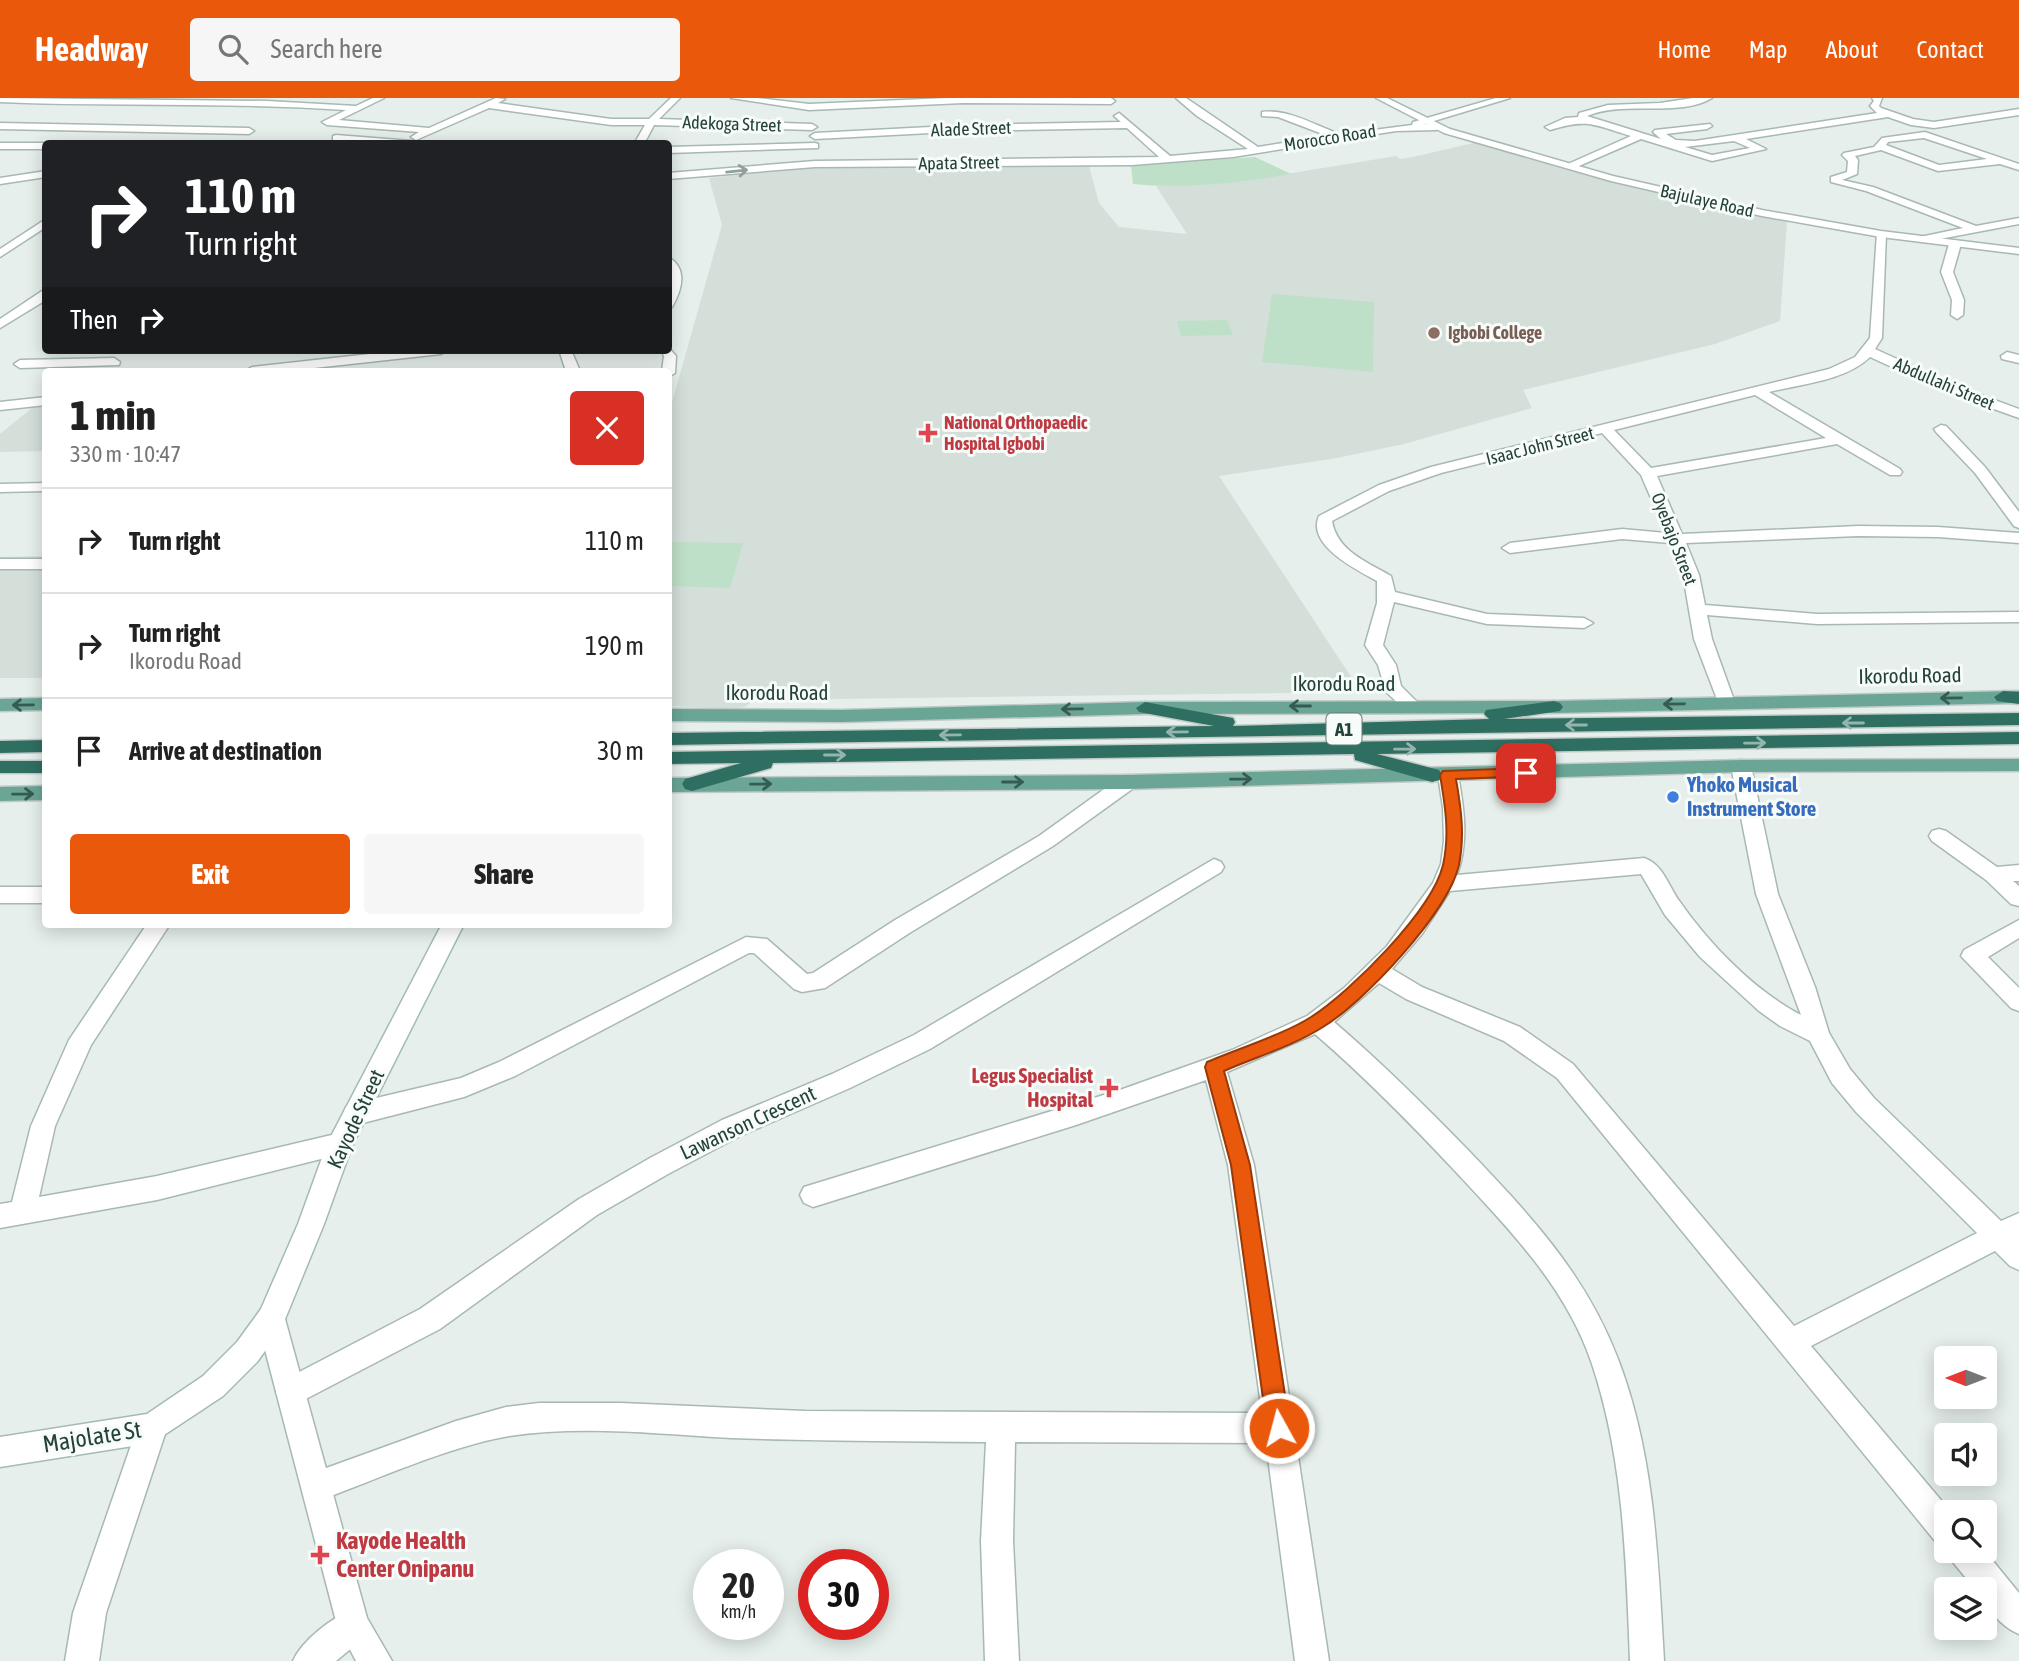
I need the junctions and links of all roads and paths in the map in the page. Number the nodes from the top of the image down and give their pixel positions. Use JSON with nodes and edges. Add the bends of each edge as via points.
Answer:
{"nodes":[{"id":1,"x":380,"y":98,"type":"edge"},
{"id":2,"x":503,"y":98,"type":"edge"},
{"id":3,"x":676,"y":98,"type":"edge"},
{"id":4,"x":734,"y":98,"type":"edge"},
{"id":5,"x":1180,"y":98,"type":"edge"},
{"id":6,"x":1380,"y":98,"type":"edge"},
{"id":7,"x":1506,"y":98,"type":"edge"},
{"id":8,"x":1708,"y":98,"type":"edge"},
{"id":9,"x":1876,"y":98,"type":"edge"},
{"id":10,"x":0,"y":99,"type":"edge"},
{"id":11,"x":144,"y":99,"type":"edge"},
{"id":12,"x":1115,"y":100,"type":"edge"},
{"id":13,"x":811,"y":103,"type":"edge"},
{"id":14,"x":490,"y":105,"type":"junction"},
{"id":15,"x":964,"y":106,"type":"edge"},
{"id":16,"x":1658,"y":106,"type":"junction"},
{"id":17,"x":355,"y":108,"type":"junction"},
{"id":18,"x":2019,"y":112,"type":"edge"},
{"id":19,"x":1265,"y":114,"type":"dead end"},
{"id":20,"x":1887,"y":114,"type":"junction"},
{"id":21,"x":1584,"y":119,"type":"junction"},
{"id":22,"x":1423,"y":120,"type":"junction"},
{"id":23,"x":651,"y":122,"type":"junction"},
{"id":24,"x":261,"y":123,"type":"dead end"},
{"id":25,"x":1127,"y":125,"type":"junction"},
{"id":26,"x":1411,"y":126,"type":"junction"},
{"id":27,"x":1707,"y":126,"type":"junction"},
{"id":28,"x":0,"y":127,"type":"edge"},
{"id":29,"x":1436,"y":127,"type":"junction"},
{"id":30,"x":1550,"y":127,"type":"dead end"},
{"id":31,"x":969,"y":128,"type":"junction"},
{"id":32,"x":95,"y":129,"type":"junction"},
{"id":33,"x":428,"y":130,"type":"junction"},
{"id":34,"x":249,"y":131,"type":"junction"},
{"id":35,"x":814,"y":136,"type":"junction"},
{"id":36,"x":1336,"y":136,"type":"junction"},
{"id":37,"x":1640,"y":136,"type":"junction"},
{"id":38,"x":143,"y":138,"type":"dead end"},
{"id":39,"x":196,"y":138,"type":"dead end"},
{"id":40,"x":336,"y":138,"type":"dead end"},
{"id":41,"x":1735,"y":138,"type":"junction"},
{"id":42,"x":80,"y":140,"type":"edge"},
{"id":43,"x":239,"y":140,"type":"edge"},
{"id":44,"x":364,"y":140,"type":"edge"},
{"id":45,"x":410,"y":140,"type":"edge"},
{"id":46,"x":641,"y":140,"type":"edge"},
{"id":47,"x":972,"y":141,"type":"dead end"},
{"id":48,"x":0,"y":146,"type":"edge"},
{"id":49,"x":42,"y":146,"type":"edge"},
{"id":50,"x":1882,"y":147,"type":"junction"},
{"id":51,"x":672,"y":149,"type":"edge"},
{"id":52,"x":1253,"y":151,"type":"junction"},
{"id":53,"x":1167,"y":159,"type":"junction"},
{"id":54,"x":2002,"y":160,"type":"junction"},
{"id":55,"x":815,"y":164,"type":"junction"},
{"id":56,"x":1572,"y":166,"type":"junction"},
{"id":57,"x":2019,"y":167,"type":"edge"},
{"id":58,"x":42,"y":174,"type":"edge"},
{"id":59,"x":672,"y":176,"type":"edge"},
{"id":60,"x":0,"y":181,"type":"edge"},
{"id":61,"x":2019,"y":221,"type":"edge"},
{"id":62,"x":42,"y":225,"type":"edge"},
{"id":63,"x":1977,"y":230,"type":"junction"},
{"id":64,"x":1881,"y":234,"type":"junction"},
{"id":65,"x":1924,"y":240,"type":"junction"},
{"id":66,"x":1955,"y":244,"type":"junction"},
{"id":67,"x":2019,"y":251,"type":"edge"},
{"id":68,"x":0,"y":254,"type":"edge"},
{"id":69,"x":672,"y":274,"type":"edge"},
{"id":70,"x":672,"y":296,"type":"edge"},
{"id":71,"x":42,"y":297,"type":"edge"},
{"id":72,"x":1957,"y":315,"type":"dead end"},
{"id":73,"x":0,"y":324,"type":"edge"},
{"id":74,"x":1870,"y":352,"type":"junction"},
{"id":75,"x":406,"y":354,"type":"edge"},
{"id":76,"x":397,"y":355,"type":"junction"},
{"id":77,"x":332,"y":356,"type":"edge"},
{"id":78,"x":115,"y":361,"type":"edge"},
{"id":79,"x":20,"y":364,"type":"dead end"},
{"id":80,"x":310,"y":368,"type":"edge"},
{"id":81,"x":396,"y":368,"type":"edge"},
{"id":82,"x":1757,"y":391,"type":"junction"},
{"id":83,"x":42,"y":401,"type":"edge"},
{"id":84,"x":0,"y":405,"type":"edge"},
{"id":85,"x":2019,"y":414,"type":"edge"},
{"id":86,"x":1941,"y":429,"type":"dead end"},
{"id":87,"x":1606,"y":430,"type":"junction"},
{"id":88,"x":1842,"y":439,"type":"junction"},
{"id":89,"x":1895,"y":472,"type":"dead end"},
{"id":90,"x":1648,"y":473,"type":"junction"},
{"id":91,"x":42,"y":487,"type":"edge"},
{"id":92,"x":0,"y":488,"type":"edge"},
{"id":93,"x":2019,"y":523,"type":"edge"},
{"id":94,"x":2019,"y":538,"type":"edge"},
{"id":95,"x":1677,"y":539,"type":"junction"},
{"id":96,"x":1510,"y":548,"type":"dead end"},
{"id":97,"x":0,"y":564,"type":"edge"},
{"id":98,"x":42,"y":564,"type":"edge"},
{"id":99,"x":1388,"y":595,"type":"junction"},
{"id":100,"x":1697,"y":609,"type":"junction"},
{"id":101,"x":2019,"y":617,"type":"edge"},
{"id":102,"x":1584,"y":623,"type":"dead end"},
{"id":103,"x":2014,"y":698,"type":"edge"},
{"id":104,"x":1726,"y":703,"type":"junction"},
{"id":105,"x":42,"y":704,"type":"edge"},
{"id":106,"x":0,"y":705,"type":"edge"},
{"id":107,"x":1413,"y":707,"type":"junction"},
{"id":108,"x":1554,"y":707,"type":"junction"},
{"id":109,"x":1145,"y":708,"type":"junction"},
{"id":110,"x":672,"y":715,"type":"edge"},
{"id":111,"x":2019,"y":719,"type":"edge"},
{"id":112,"x":1390,"y":726,"type":"junction"},
{"id":113,"x":1294,"y":731,"type":"junction"},
{"id":114,"x":2019,"y":738,"type":"edge"},
{"id":115,"x":672,"y":739,"type":"edge"},
{"id":116,"x":42,"y":744,"type":"edge"},
{"id":117,"x":0,"y":747,"type":"edge"},
{"id":118,"x":1339,"y":750,"type":"junction"},
{"id":119,"x":789,"y":756,"type":"junction"},
{"id":120,"x":672,"y":758,"type":"edge"},
{"id":121,"x":2019,"y":765,"type":"edge"},
{"id":122,"x":1741,"y":766,"type":"junction"},
{"id":123,"x":0,"y":767,"type":"edge"},
{"id":124,"x":42,"y":767,"type":"edge"},
{"id":125,"x":1440,"y":775,"type":"junction"},
{"id":126,"x":1128,"y":782,"type":"junction"},
{"id":127,"x":672,"y":785,"type":"edge"},
{"id":128,"x":692,"y":785,"type":"junction"},
{"id":129,"x":42,"y":793,"type":"edge"},
{"id":130,"x":0,"y":794,"type":"edge"},
{"id":131,"x":1939,"y":836,"type":"dead end"},
{"id":132,"x":1214,"y":867,"type":"dead end"},
{"id":133,"x":2019,"y":873,"type":"edge"},
{"id":134,"x":1993,"y":875,"type":"junction"},
{"id":135,"x":1444,"y":884,"type":"junction"},
{"id":136,"x":0,"y":895,"type":"edge"},
{"id":137,"x":42,"y":895,"type":"edge"},
{"id":138,"x":2019,"y":898,"type":"edge"},
{"id":139,"x":156,"y":928,"type":"edge"},
{"id":140,"x":451,"y":928,"type":"edge"},
{"id":141,"x":2019,"y":928,"type":"edge"},
{"id":142,"x":1376,"y":971,"type":"junction"},
{"id":143,"x":2019,"y":1002,"type":"edge"},
{"id":144,"x":1317,"y":1022,"type":"junction"},
{"id":145,"x":1818,"y":1034,"type":"junction"},
{"id":146,"x":1214,"y":1067,"type":"junction"},
{"id":147,"x":355,"y":1114,"type":"junction"},
{"id":148,"x":341,"y":1144,"type":"junction"},
{"id":149,"x":813,"y":1195,"type":"dead end"},
{"id":150,"x":11,"y":1214,"type":"edge"},
{"id":151,"x":2008,"y":1230,"type":"edge"},
{"id":152,"x":2019,"y":1257,"type":"edge"},
{"id":153,"x":271,"y":1319,"type":"junction"},
{"id":154,"x":1791,"y":1342,"type":"junction"},
{"id":155,"x":213,"y":1386,"type":"joint"},
{"id":156,"x":290,"y":1392,"type":"junction"},
{"id":157,"x":1001,"y":1426,"type":"junction"},
{"id":158,"x":152,"y":1428,"type":"junction"},
{"id":159,"x":1279,"y":1428,"type":"junction"},
{"id":160,"x":0,"y":1452,"type":"edge"},
{"id":161,"x":318,"y":1486,"type":"junction"},
{"id":162,"x":1934,"y":1515,"type":"edge"},
{"id":163,"x":1974,"y":1563,"type":"edge"},
{"id":164,"x":2019,"y":1618,"type":"edge"},
{"id":165,"x":354,"y":1625,"type":"junction"},
{"id":166,"x":82,"y":1661,"type":"edge"},
{"id":167,"x":310,"y":1661,"type":"edge"},
{"id":168,"x":375,"y":1661,"type":"edge"},
{"id":169,"x":1002,"y":1661,"type":"edge"},
{"id":170,"x":1312,"y":1661,"type":"edge"},
{"id":171,"x":1647,"y":1661,"type":"edge"}],
"edges":[{"from":1,"to":17,"type":"street"},
{"from":2,"to":14,"type":"street"},
{"from":3,"to":23,"type":"street"},
{"from":4,"to":13,"type":"street"},
{"from":5,"to":52,"type":"street"},
{"from":6,"to":22,"type":"street","name":"Bajulaye Road"},
{"from":7,"to":22,"type":"street","name":"Morocco Road"},
{"from":8,"to":16,"type":"street"},
{"from":9,"to":20,"type":"street","via":[[1874,106]]},
{"from":10,"to":11,"type":"street"},
{"from":11,"to":17,"type":"street","via":[[269,100]]},
{"from":11,"to":32,"type":"street"},
{"from":12,"to":15,"type":"street"},
{"from":12,"to":25,"type":"street"},
{"from":13,"to":15,"type":"street"},
{"from":13,"to":35,"type":"street"},
{"from":14,"to":23,"type":"street","name":"Adekoga Street","via":[[575,119]]},
{"from":14,"to":33,"type":"street"},
{"from":15,"to":31,"type":"street"},
{"from":16,"to":21,"type":"street","via":[[1591,110]]},
{"from":16,"to":27,"type":"street"},
{"from":17,"to":33,"type":"street","via":[[327,122]]},
{"from":18,"to":20,"type":"street","via":[[1934,125]]},
{"from":19,"to":36,"type":"street","via":[[1279,114]]},
{"from":20,"to":41,"type":"street"},
{"from":21,"to":30,"type":"street"},
{"from":21,"to":37,"type":"street"},
{"from":22,"to":26,"type":"street","name":"Morocco Road"},
{"from":22,"to":29,"type":"street","name":"Bajulaye Road"},
{"from":23,"to":35,"type":"street","name":"Adekoga Street"},
{"from":23,"to":46,"type":"street"},
{"from":24,"to":34,"type":"street"},
{"from":25,"to":31,"type":"street","name":"Alade Street"},
{"from":25,"to":53,"type":"street"},
{"from":26,"to":29,"type":"street","name":"Morocco Road"},
{"from":26,"to":36,"type":"street","name":"Morocco Road"},
{"from":27,"to":41,"type":"street"},
{"from":27,"to":41,"type":"street","via":[[1658,132],[1690,145]]},
{"from":28,"to":32,"type":"street"},
{"from":29,"to":56,"type":"street","name":"Bajulaye Road"},
{"from":31,"to":35,"type":"street","name":"Alade Street"},
{"from":31,"to":47,"type":"street"},
{"from":32,"to":34,"type":"street"},
{"from":32,"to":42,"type":"street"},
{"from":33,"to":45,"type":"street"},
{"from":34,"to":43,"type":"street"},
{"from":35,"to":51,"type":"street"},
{"from":35,"to":55,"type":"street"},
{"from":36,"to":52,"type":"street","name":"Morocco Road"},
{"from":37,"to":41,"type":"street","via":[[1712,158],[1761,149]]},
{"from":37,"to":56,"type":"street"},
{"from":38,"to":39,"type":"street"},
{"from":40,"to":44,"type":"street"},
{"from":48,"to":49,"type":"street"},
{"from":50,"to":54,"type":"street","via":[[1938,168]]},
{"from":50,"to":54,"type":"street","via":[[1885,140],[1934,136]]},
{"from":50,"to":63,"type":"street","via":[[1847,155],[1853,160],[1852,174],[1836,182],[1869,189]]},
{"from":52,"to":53,"type":"street","name":"Apata Street"},
{"from":53,"to":55,"type":"street","name":"Apata Street","via":[[1094,163],[975,158]]},
{"from":54,"to":57,"type":"street"},
{"from":59,"to":55,"type":"street","name":"Apata Street","one_way":true},
{"from":56,"to":64,"type":"street","name":"Bajulaye Road","via":[[1762,214]]},
{"from":58,"to":60,"type":"street"},
{"from":61,"to":63,"type":"street"},
{"from":62,"to":68,"type":"street"},
{"from":63,"to":65,"type":"street"},
{"from":64,"to":65,"type":"street","name":"Bajulaye Road"},
{"from":64,"to":74,"type":"street","via":[[1877,329]]},
{"from":65,"to":66,"type":"street","name":"Bajulaye Road"},
{"from":66,"to":67,"type":"street","name":"Bajulaye Road"},
{"from":66,"to":72,"type":"street","via":[[1947,272],[1958,300]]},
{"from":69,"to":70,"type":"street","via":[[677,285]]},
{"from":71,"to":73,"type":"street"},
{"from":74,"to":82,"type":"street","name":"Isaac John Street","via":[[1834,372]]},
{"from":74,"to":85,"type":"street","name":"Abdullahi Street"},
{"from":75,"to":76,"type":"street"},
{"from":76,"to":77,"type":"street"},
{"from":76,"to":81,"type":"street"},
{"from":77,"to":80,"type":"street"},
{"from":78,"to":79,"type":"street"},
{"from":82,"to":87,"type":"street","name":"Isaac John Street"},
{"from":82,"to":88,"type":"street"},
{"from":83,"to":84,"type":"street"},
{"from":86,"to":93,"type":"street","via":[[1980,470]]},
{"from":87,"to":90,"type":"street","name":"Oyebajo Street"},
{"from":87,"to":99,"type":"street","name":"Isaac John Street","via":[[1436,470],[1384,488],[1324,519],[1324,528],[1340,553],[1385,579]]},
{"from":88,"to":89,"type":"street"},
{"from":88,"to":90,"type":"street"},
{"from":90,"to":95,"type":"street","name":"Oyebajo Street"},
{"from":91,"to":92,"type":"street"},
{"from":94,"to":95,"type":"street","via":[[1858,531]]},
{"from":95,"to":96,"type":"street","via":[[1605,534]]},
{"from":95,"to":100,"type":"street","name":"Oyebajo Street"},
{"from":97,"to":98,"type":"street"},
{"from":99,"to":102,"type":"street","via":[[1487,619]]},
{"from":99,"to":107,"type":"street","via":[[1374,645],[1387,664],[1392,688]]},
{"from":100,"to":101,"type":"street","via":[[1817,619]]},
{"from":100,"to":104,"type":"street","name":"Oyebajo Street"},
{"from":103,"to":104,"type":"main road","name":"Ikorodu Road","one_way":true},
{"from":104,"to":108,"type":"main road","name":"Ikorodu Road","one_way":true},
{"from":105,"to":106,"type":"main road","one_way":true},
{"from":107,"to":108,"type":"main road","name":"Ikorodu Road"},
{"from":107,"to":109,"type":"main road","name":"Ikorodu Road","one_way":true},
{"from":108,"to":112,"type":"highway"},
{"from":109,"to":110,"type":"main road","name":"Ikorodu Road","one_way":true,"via":[[842,716]]},
{"from":109,"to":113,"type":"highway"},
{"from":111,"to":112,"type":"highway","name":"Ikorodu Road","number":"A1","one_way":true},
{"from":112,"to":113,"type":"highway","name":"Ikorodu Road","number":"A1"},
{"from":113,"to":115,"type":"highway","name":"Ikorodu Road","number":"A1","one_way":true},
{"from":118,"to":114,"type":"highway","number":"A1","one_way":true},
{"from":116,"to":117,"type":"highway"},
{"from":119,"to":118,"type":"highway","number":"A1","one_way":true},
{"from":118,"to":125,"type":"highway"},
{"from":119,"to":120,"type":"highway","number":"A1"},
{"from":119,"to":128,"type":"highway"},
{"from":121,"to":122,"type":"main road"},
{"from":122,"to":125,"type":"main road"},
{"from":122,"to":145,"type":"street","via":[[1767,894]]},
{"from":123,"to":124,"type":"highway"},
{"from":126,"to":125,"type":"main road","one_way":true},
{"from":125,"to":135,"type":"street","via":[[1456,826]]},
{"from":128,"to":126,"type":"main road","one_way":true},
{"from":126,"to":147,"type":"street","via":[[1046,841],[817,982],[802,983],[759,945],[746,945],[507,1069],[464,1087]]},
{"from":127,"to":128,"type":"main road"},
{"from":130,"to":129,"type":"main road","one_way":true},
{"from":131,"to":134,"type":"street"},
{"from":132,"to":156,"type":"street","name":"Lawanson Crescent","via":[[922,1042],[731,1128],[659,1166],[588,1207],[430,1319]]},
{"from":133,"to":134,"type":"street"},
{"from":134,"to":138,"type":"street"},
{"from":135,"to":142,"type":"street"},
{"from":135,"to":145,"type":"street","via":[[1644,866],[1691,931],[1723,965],[1785,1018]]},
{"from":136,"to":137,"type":"street"},
{"from":139,"to":150,"type":"street","via":[[81,1040]]},
{"from":140,"to":147,"type":"street","name":"Kayode Street"},
{"from":141,"to":143,"type":"street","via":[[1972,956]]},
{"from":142,"to":144,"type":"street"},
{"from":142,"to":154,"type":"street","via":[[1414,993],[1512,1034],[1565,1071]]},
{"from":144,"to":146,"type":"street"},
{"from":144,"to":171,"type":"street","via":[[1390,1087],[1508,1210],[1564,1277],[1587,1320],[1625,1432],[1640,1517]]},
{"from":145,"to":151,"type":"street","via":[[1865,1105]]},
{"from":146,"to":149,"type":"street","via":[[1095,1109]]},
{"from":146,"to":159,"type":"street","via":[[1241,1165]]},
{"from":147,"to":148,"type":"street","name":"Kayode Street"},
{"from":148,"to":150,"type":"street","via":[[157,1188]]},
{"from":148,"to":153,"type":"street","name":"Kayode Street"},
{"from":151,"to":152,"type":"street"},
{"from":151,"to":154,"type":"street"},
{"from":153,"to":155,"type":"street","name":"Kayode Street"},
{"from":153,"to":156,"type":"street"},
{"from":154,"to":162,"type":"street"},
{"from":155,"to":158,"type":"street","name":"Majolate St"},
{"from":156,"to":161,"type":"street"},
{"from":157,"to":159,"type":"street"},
{"from":157,"to":161,"type":"street","via":[[540,1418],[456,1436]]},
{"from":157,"to":169,"type":"street","via":[[997,1541]]},
{"from":158,"to":160,"type":"street","name":"Majolate St"},
{"from":158,"to":166,"type":"street","via":[[137,1483],[90,1608]]},
{"from":159,"to":170,"type":"street"},
{"from":161,"to":165,"type":"street"},
{"from":163,"to":164,"type":"street"},
{"from":165,"to":167,"type":"street"},
{"from":165,"to":168,"type":"street"}]}
